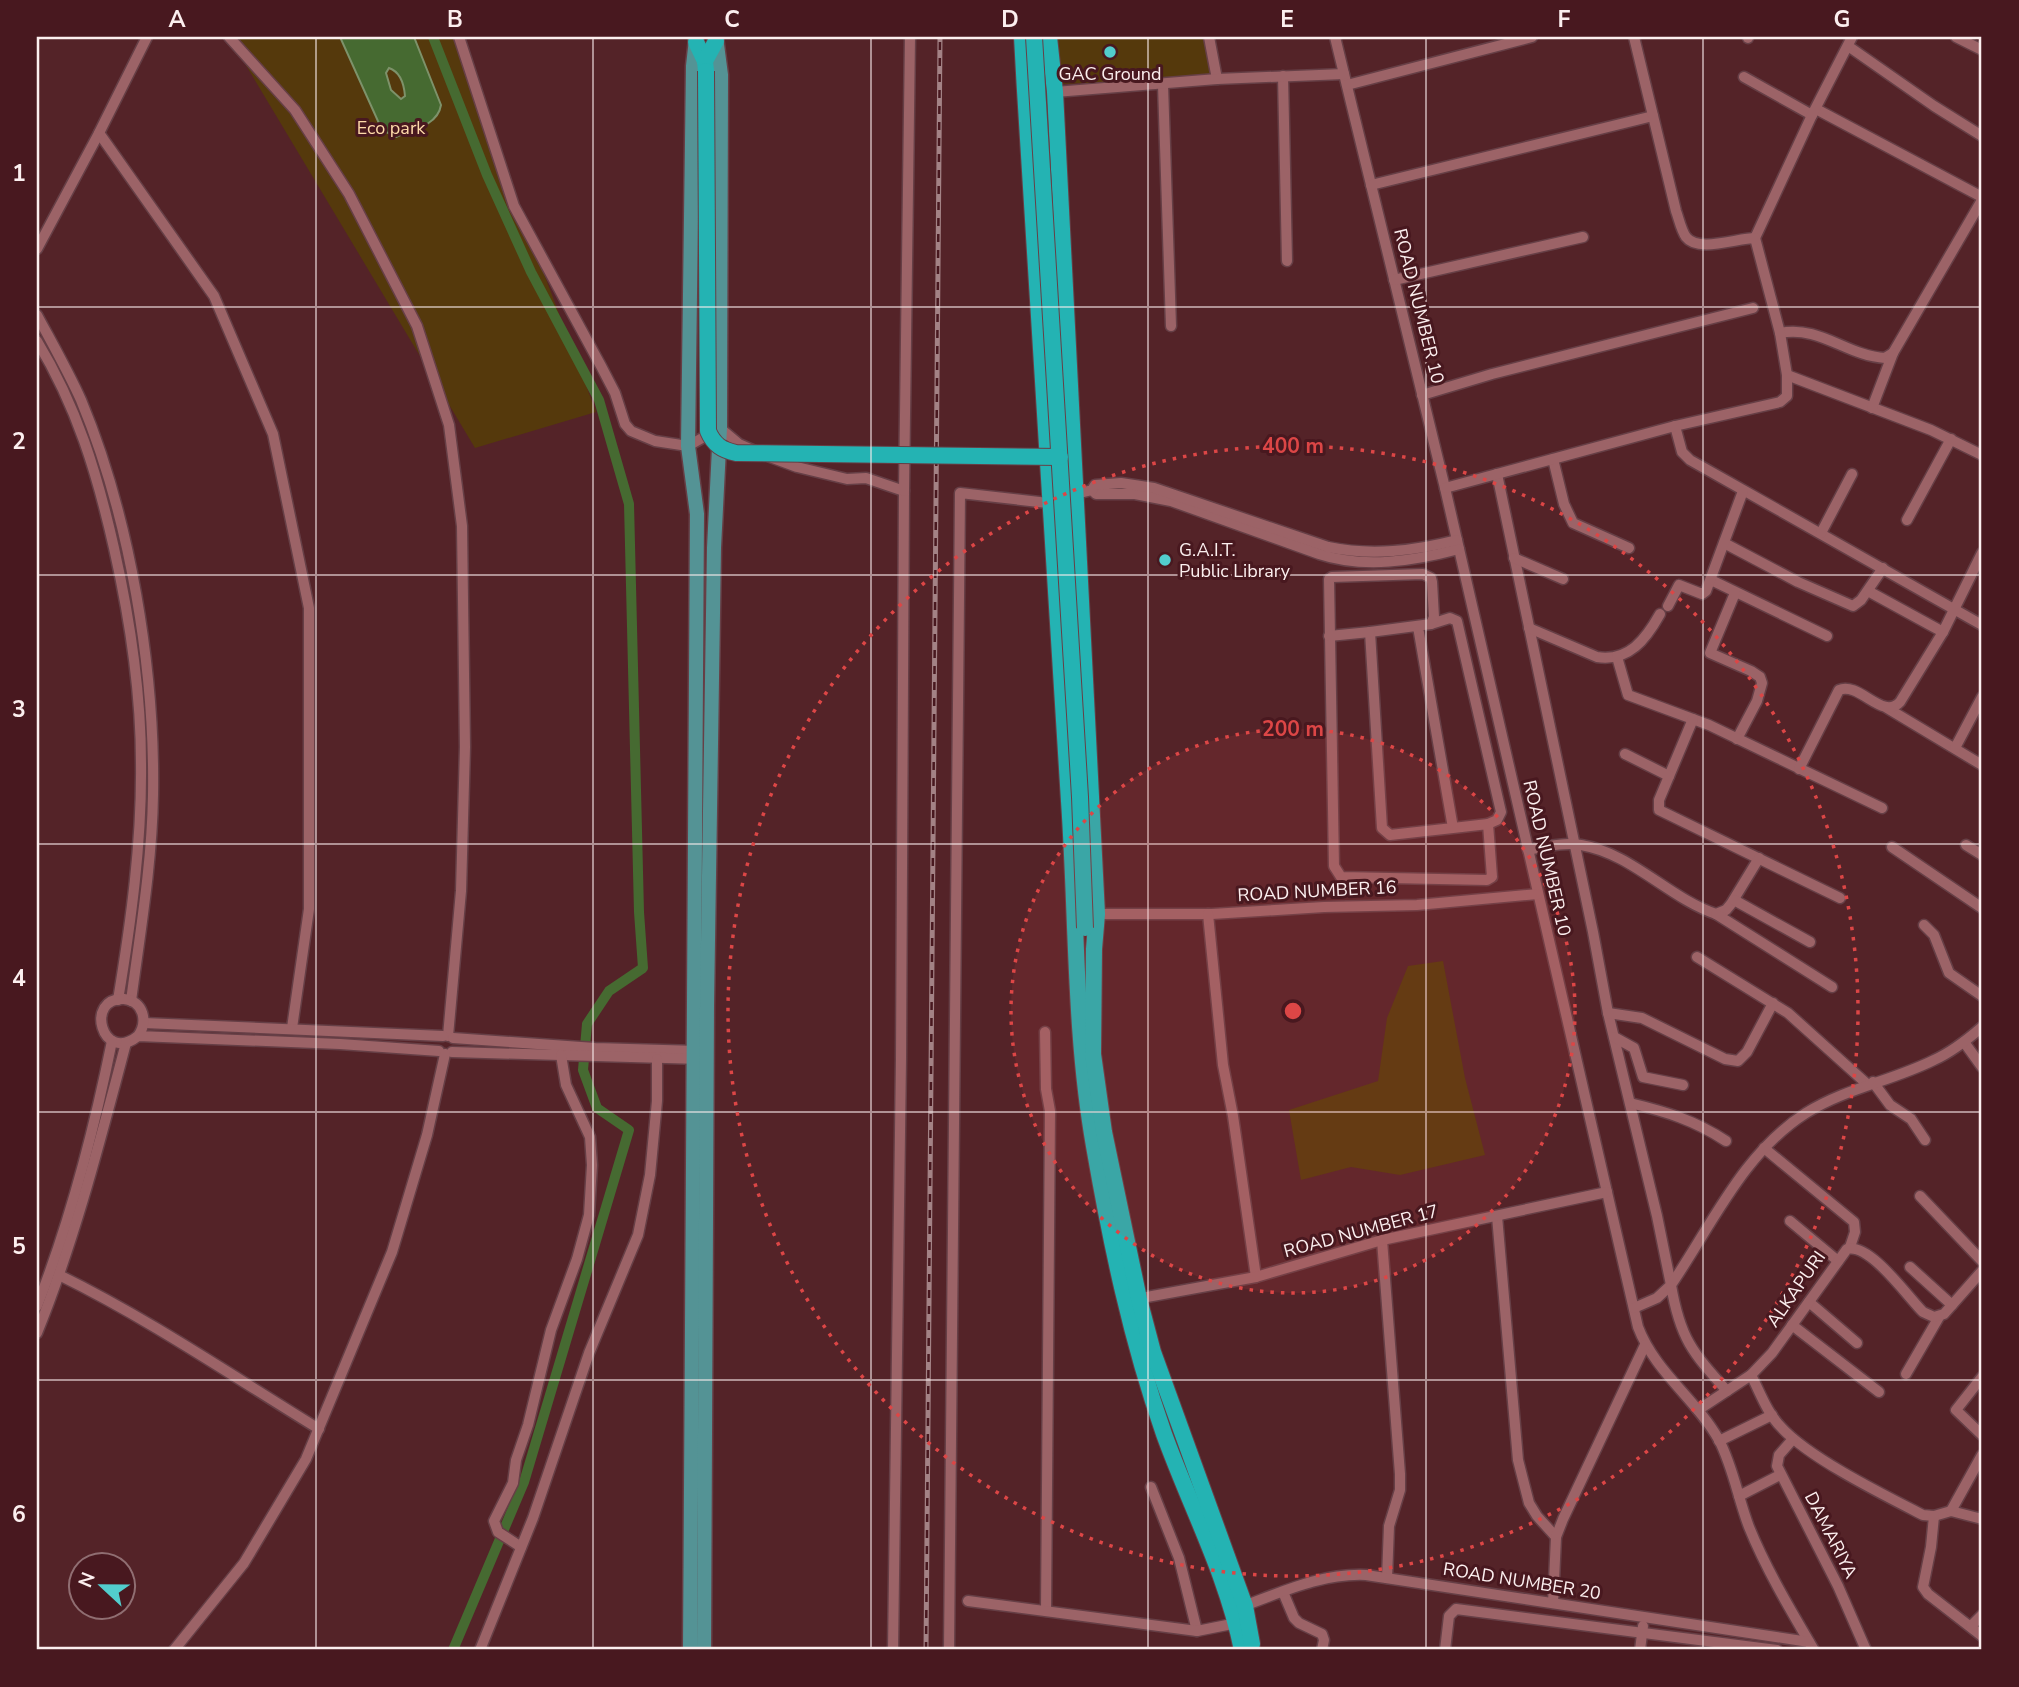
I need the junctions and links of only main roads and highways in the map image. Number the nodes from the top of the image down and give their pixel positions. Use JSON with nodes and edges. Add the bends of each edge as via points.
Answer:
{"nodes":[{"id":1,"x":1022,"y":37,"type":"edge"},
{"id":2,"x":1034,"y":37,"type":"edge"},
{"id":3,"x":1049,"y":37,"type":"edge"},
{"id":4,"x":696,"y":39,"type":"edge"},
{"id":5,"x":716,"y":39,"type":"edge"},
{"id":6,"x":706,"y":66,"type":"junction"},
{"id":7,"x":1070,"y":414,"type":"junction"},
{"id":8,"x":1043,"y":415,"type":"junction"},
{"id":9,"x":1060,"y":457,"type":"junction"},
{"id":10,"x":1085,"y":940,"type":"junction"},
{"id":11,"x":700,"y":1055,"type":"junction"},
{"id":12,"x":1239,"y":1613,"type":"junction"},
{"id":13,"x":690,"y":1650,"type":"edge"},
{"id":14,"x":704,"y":1650,"type":"edge"},
{"id":15,"x":1242,"y":1650,"type":"edge"},
{"id":16,"x":1253,"y":1650,"type":"edge"}],
"edges":[{"from":1,"to":8,"type":"highway"},
{"from":2,"to":9,"type":"highway","bridge":true},
{"from":3,"to":7,"type":"highway"},
{"from":4,"to":6,"type":"highway"},
{"from":4,"to":11,"type":"main road","via":[[688,446],[697,514]]},
{"from":5,"to":6,"type":"highway"},
{"from":5,"to":11,"type":"main road","via":[[720,75],[720,428]]},
{"from":6,"to":9,"type":"highway","bridge":true,"via":[[708,431],[715,444],[736,453],[805,456]]},
{"from":7,"to":8,"type":"highway"},
{"from":7,"to":10,"type":"highway","via":[[1097,914]]},
{"from":8,"to":10,"type":"highway"},
{"from":9,"to":10,"type":"highway","bridge":true},
{"from":10,"to":12,"type":"highway","via":[[1082,1063],[1094,1144],[1131,1300],[1137,1352],[1165,1436]]},
{"from":11,"to":13,"type":"main road"},
{"from":11,"to":14,"type":"main road"},
{"from":12,"to":15,"type":"highway"},
{"from":12,"to":16,"type":"highway"}]}
